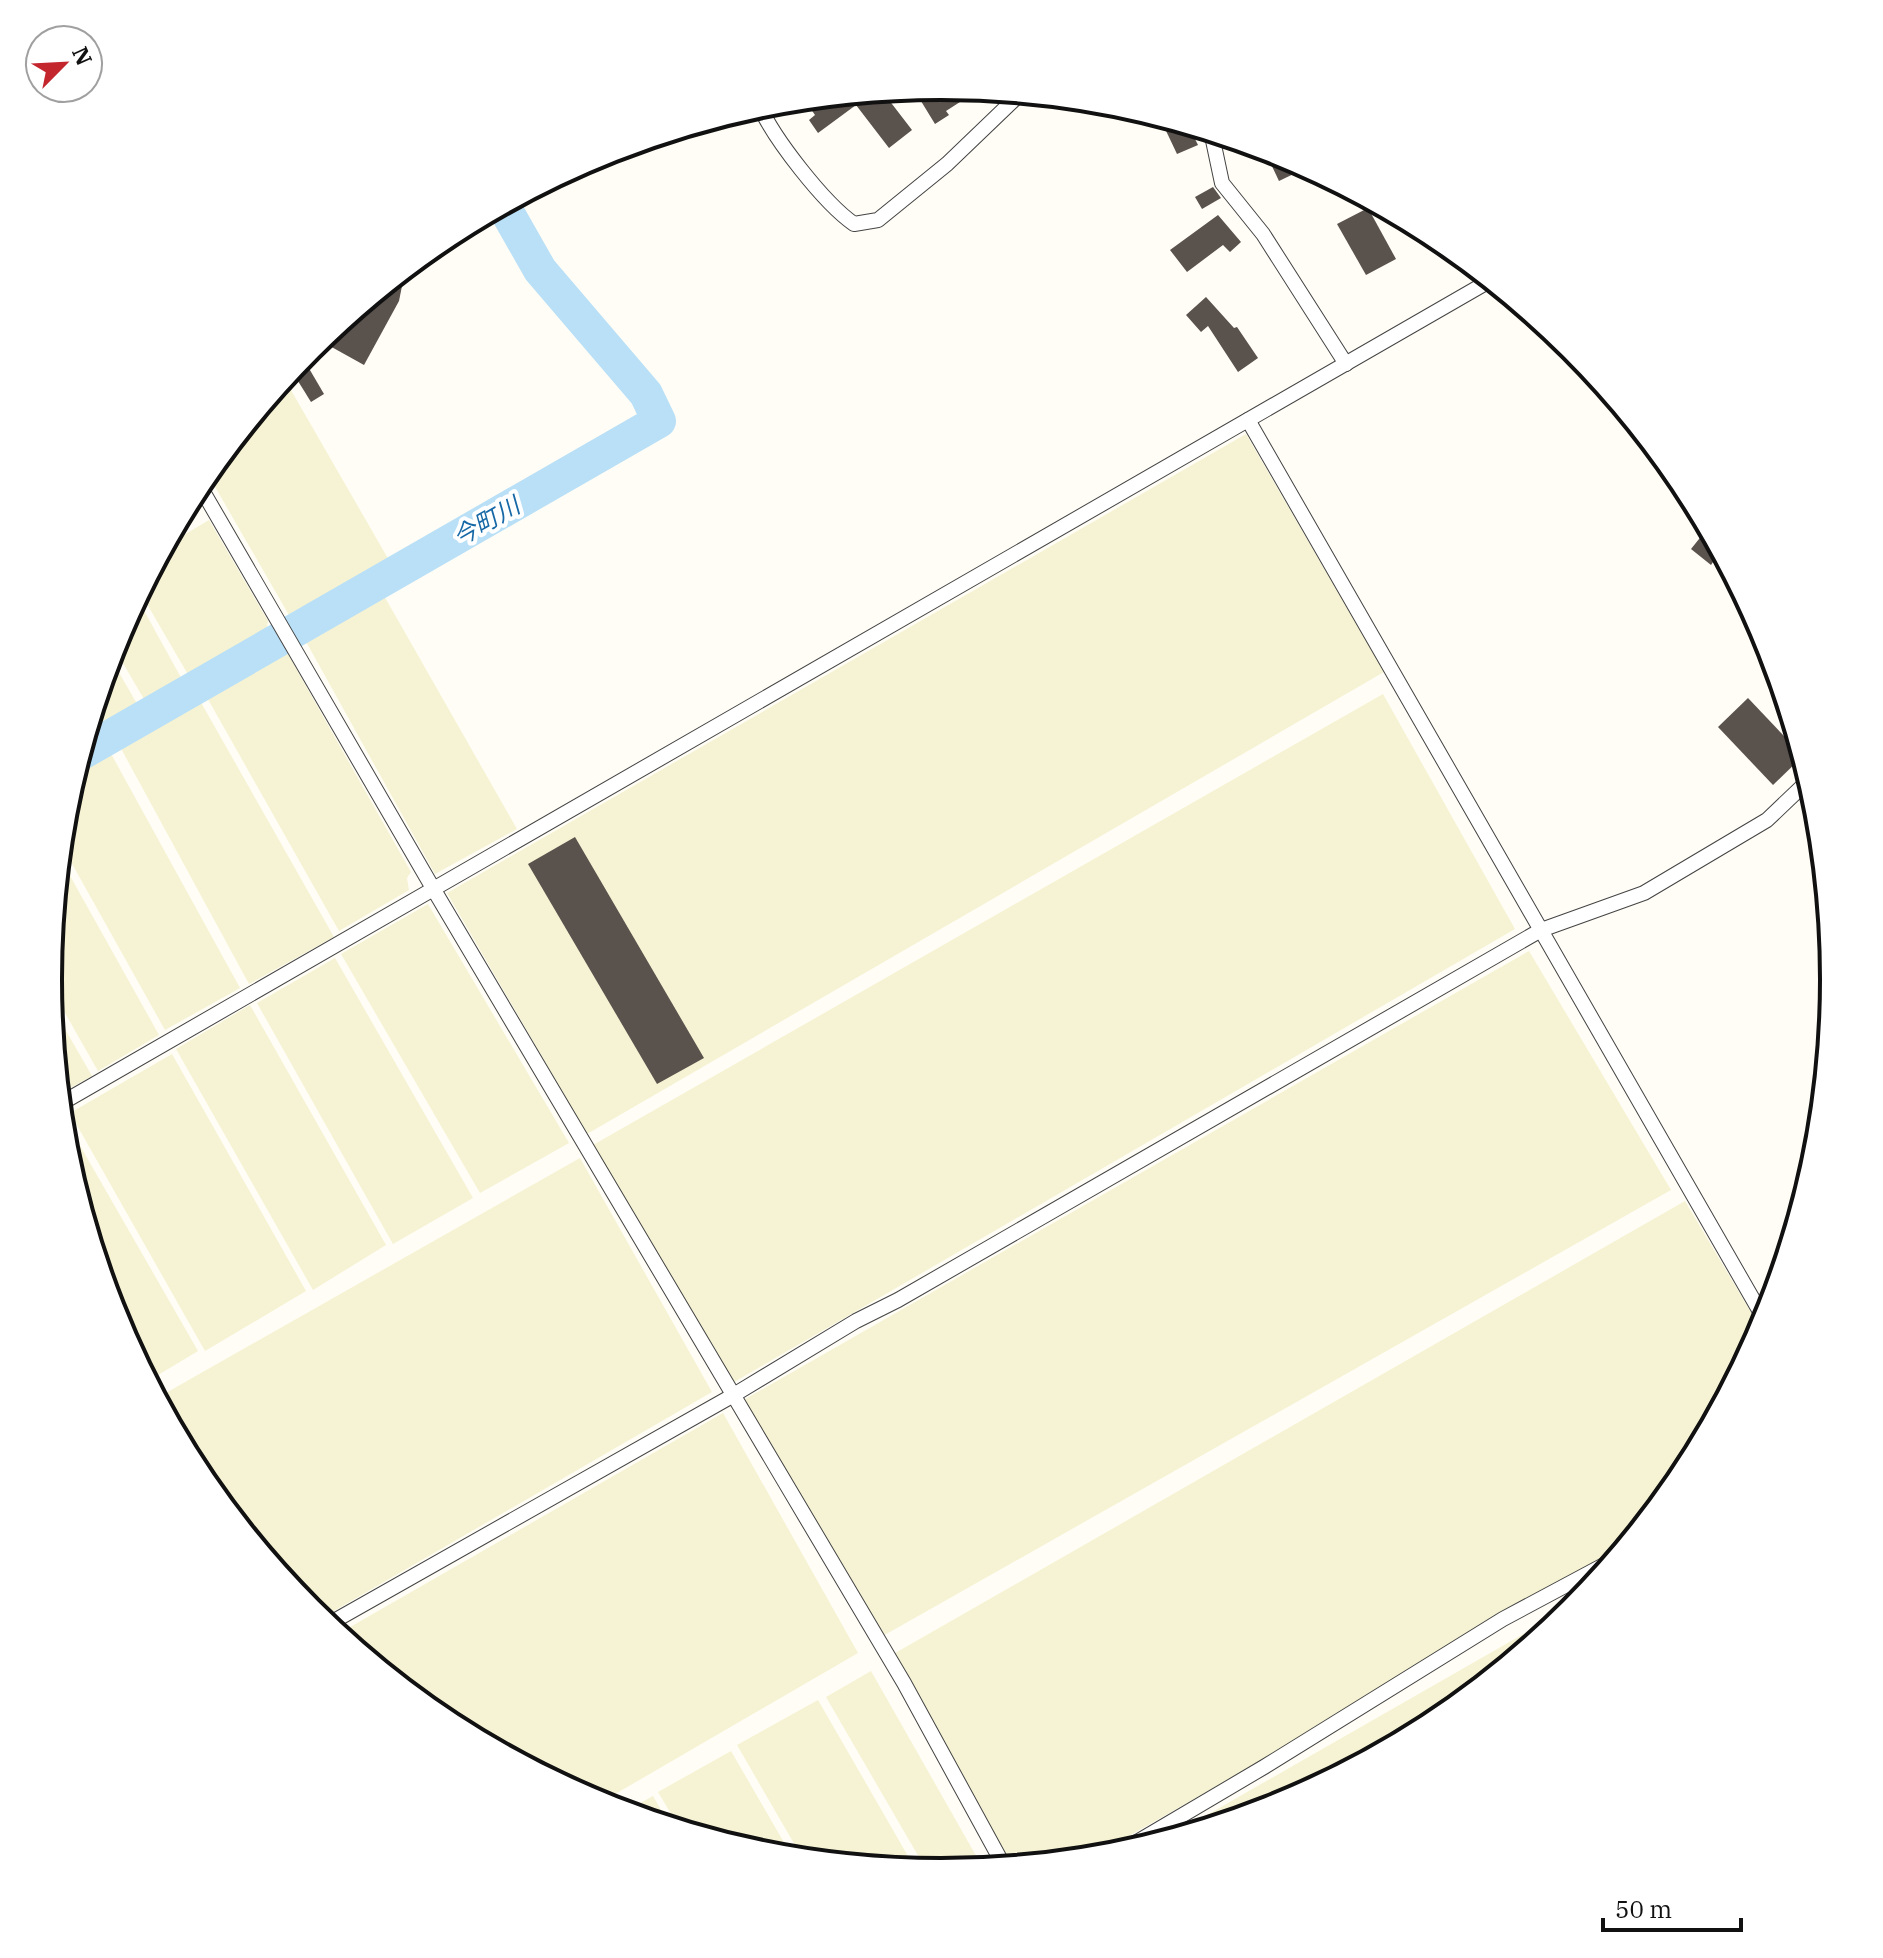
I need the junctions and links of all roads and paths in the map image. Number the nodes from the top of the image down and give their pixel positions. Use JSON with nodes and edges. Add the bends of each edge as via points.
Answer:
{"nodes":[{"id":1,"x":1011,"y":102,"type":"edge"},
{"id":2,"x":764,"y":117,"type":"edge"},
{"id":3,"x":1213,"y":143,"type":"edge"},
{"id":4,"x":1482,"y":285,"type":"edge"},
{"id":5,"x":1346,"y":364,"type":"junction"},
{"id":6,"x":1248,"y":420,"type":"junction"},
{"id":7,"x":206,"y":497,"type":"edge"},
{"id":8,"x":1800,"y":789,"type":"edge"},
{"id":9,"x":434,"y":890,"type":"junction"},
{"id":10,"x":1541,"y":930,"type":"junction"},
{"id":11,"x":71,"y":1098,"type":"edge"},
{"id":12,"x":1757,"y":1307,"type":"edge"},
{"id":13,"x":732,"y":1396,"type":"junction"},
{"id":14,"x":1590,"y":1572,"type":"edge"},
{"id":15,"x":339,"y":1618,"type":"edge"},
{"id":16,"x":1153,"y":1833,"type":"edge"},
{"id":17,"x":999,"y":1857,"type":"edge"}],
"edges":[{"from":1,"to":2,"type":"street","via":[[878,220],[854,224],[838,213]]},
{"from":3,"to":5,"type":"street","via":[[1222,183],[1263,234]]},
{"from":4,"to":5,"type":"street"},
{"from":5,"to":6,"type":"street"},
{"from":6,"to":9,"type":"street"},
{"from":6,"to":10,"type":"street"},
{"from":7,"to":9,"type":"street"},
{"from":8,"to":10,"type":"street","via":[[1767,820],[1644,893]]},
{"from":9,"to":11,"type":"street"},
{"from":9,"to":13,"type":"street"},
{"from":10,"to":12,"type":"street"},
{"from":10,"to":13,"type":"street"},
{"from":13,"to":15,"type":"street"},
{"from":13,"to":17,"type":"street","via":[[904,1683]]},
{"from":14,"to":16,"type":"street","via":[[1503,1619]]}]}
